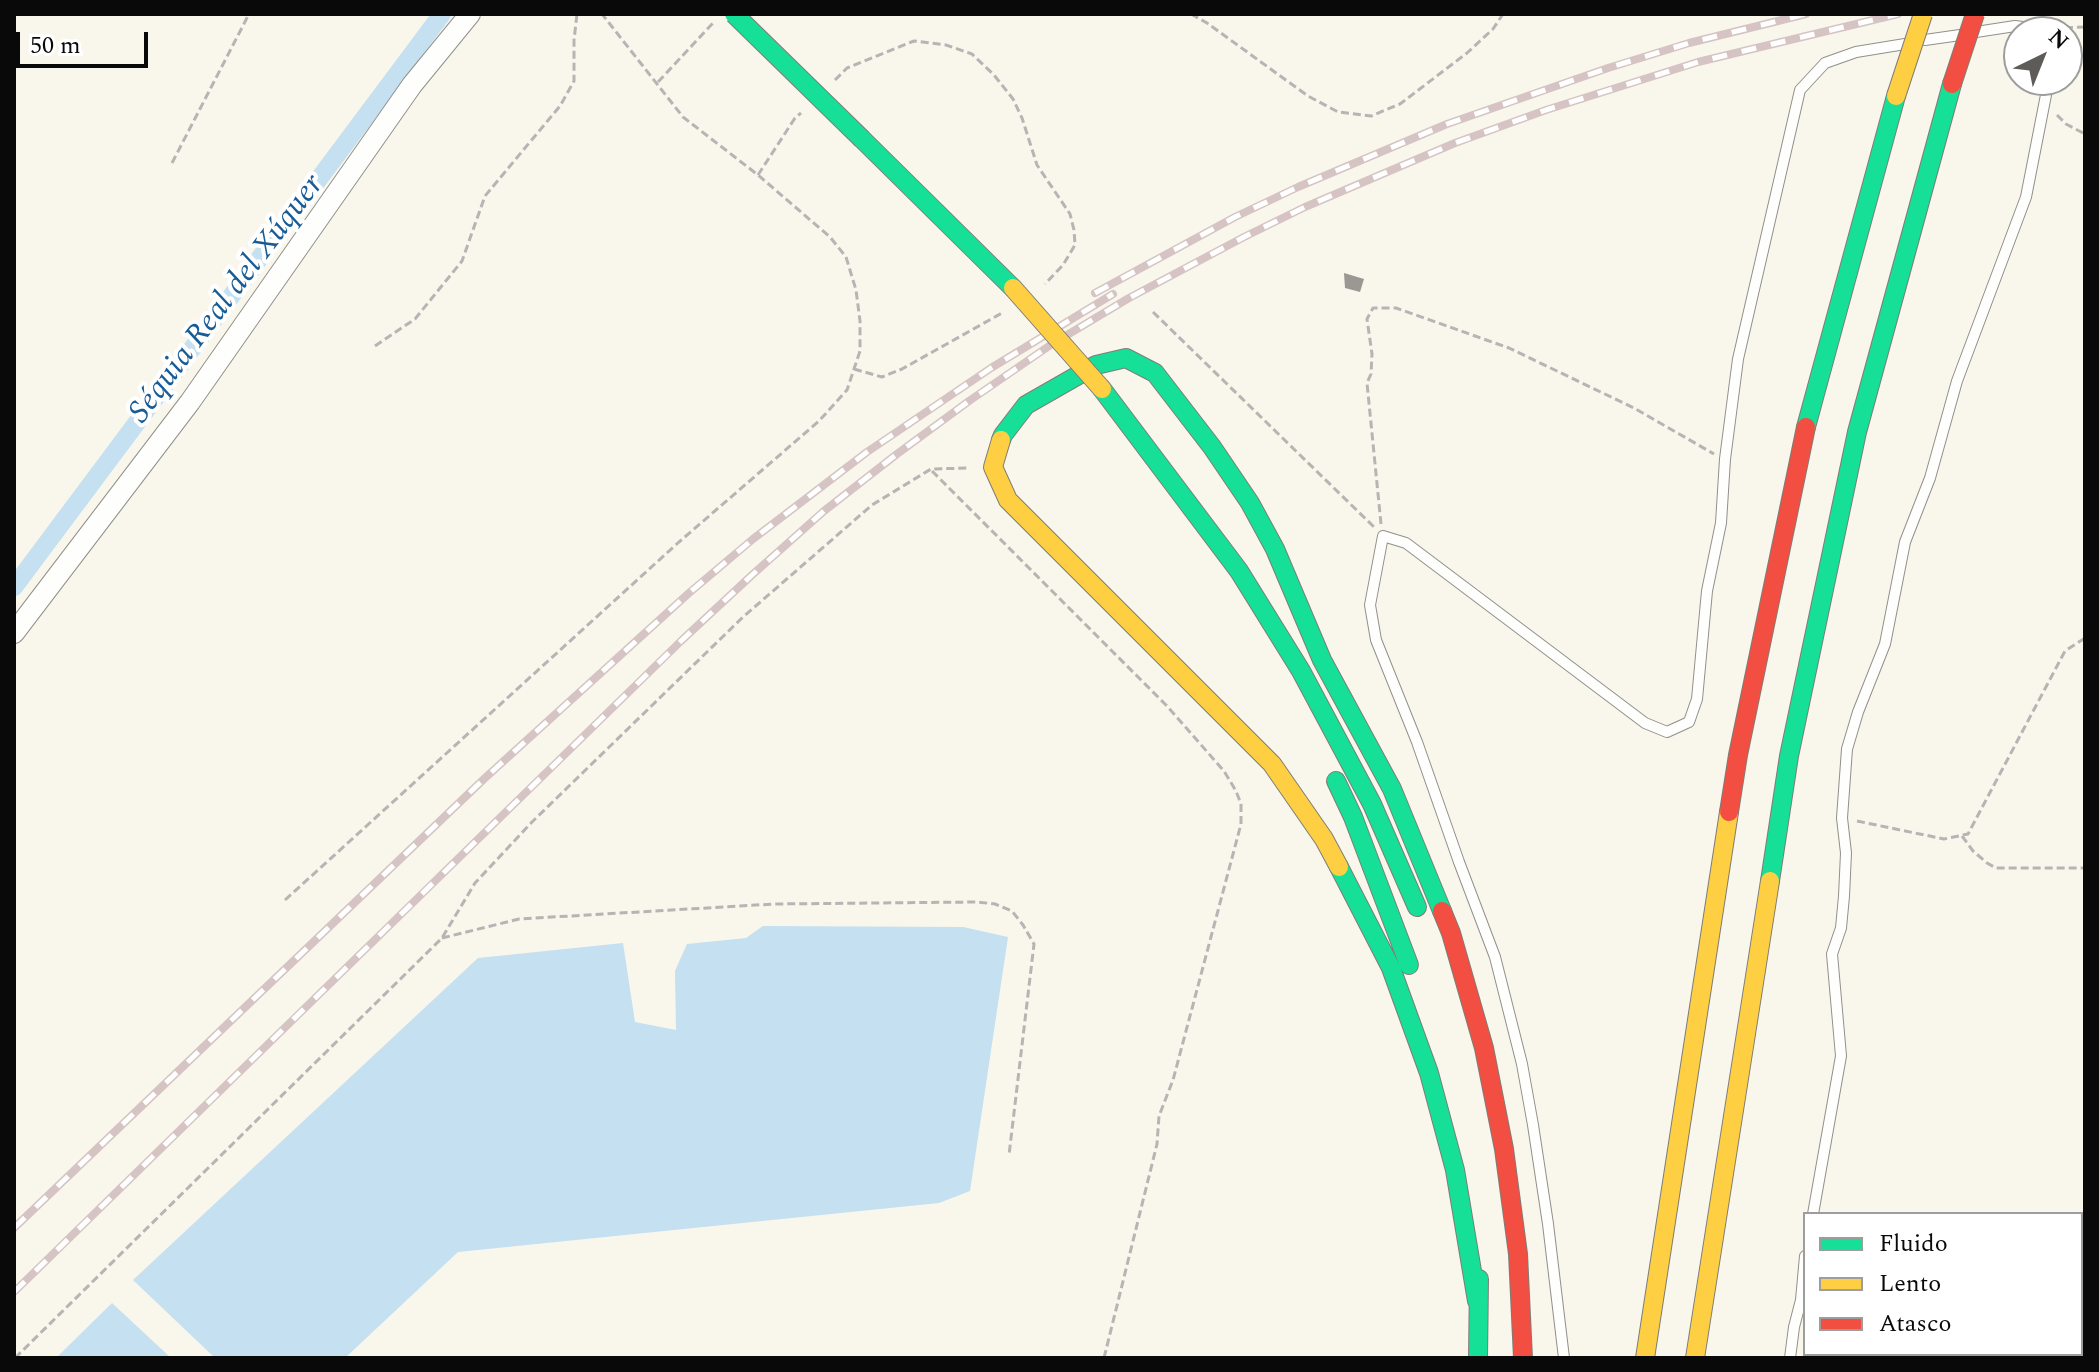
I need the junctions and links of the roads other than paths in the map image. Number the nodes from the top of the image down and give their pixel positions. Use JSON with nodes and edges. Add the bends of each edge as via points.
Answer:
{"nodes":[{"id":1,"x":470,"y":14,"type":"edge"},
{"id":2,"x":734,"y":14,"type":"edge"},
{"id":3,"x":1923,"y":14,"type":"edge"},
{"id":4,"x":1975,"y":14,"type":"edge"},
{"id":5,"x":2003,"y":28,"type":"edge"},
{"id":6,"x":2046,"y":96,"type":"edge"},
{"id":7,"x":1141,"y":439,"type":"junction"},
{"id":8,"x":14,"y":633,"type":"edge"},
{"id":9,"x":1300,"y":707,"type":"dead end"},
{"id":10,"x":1327,"y":762,"type":"dead end"},
{"id":11,"x":1427,"y":929,"type":"dead end"},
{"id":12,"x":1451,"y":999,"type":"dead end"},
{"id":13,"x":1813,"y":1212,"type":"edge"},
{"id":14,"x":1803,"y":1278,"type":"edge"},
{"id":15,"x":1477,"y":1301,"type":"junction"},
{"id":16,"x":1478,"y":1358,"type":"edge"},
{"id":17,"x":1515,"y":1358,"type":"edge"},
{"id":18,"x":1523,"y":1358,"type":"edge"},
{"id":19,"x":1564,"y":1358,"type":"edge"},
{"id":20,"x":1645,"y":1358,"type":"edge"},
{"id":21,"x":1695,"y":1358,"type":"edge"},
{"id":22,"x":1790,"y":1358,"type":"edge"}],
"edges":[{"from":1,"to":8,"type":"street","via":[[412,85],[190,402]]},
{"from":2,"to":7,"type":"main road","bridge":true,"via":[[1013,288]]},
{"from":3,"to":20,"type":"main road","bridge":true,"via":[[1808,417],[1738,755]]},
{"from":4,"to":21,"type":"main road","bridge":true,"via":[[1857,432],[1789,756]]},
{"from":5,"to":19,"type":"lane","via":[[1856,52],[1825,63],[1800,90],[1738,359],[1721,523],[1707,591],[1697,699],[1689,722],[1667,732],[1645,723],[1406,543],[1383,536],[1370,605],[1376,640],[1495,957],[1533,1125]]},
{"from":6,"to":13,"type":"lane","via":[[2026,197],[1957,381],[1930,478],[1905,542],[1885,644],[1847,749],[1844,896],[1832,954],[1841,1056]]},
{"from":7,"to":9,"type":"main road","via":[[1228,577]]},
{"from":7,"to":11,"type":"main road","via":[[1239,571],[1301,671],[1372,804]]},
{"from":10,"to":15,"type":"main road","via":[[1407,958],[1441,1067],[1480,1264]]},
{"from":12,"to":17,"type":"main road","via":[[1494,1153],[1510,1256]]},
{"from":14,"to":22,"type":"lane"},
{"from":15,"to":16,"type":"main road"},
{"from":15,"to":18,"type":"main road","via":[[1455,1170],[1429,1073],[1391,968],[1324,839],[1272,764],[1008,500],[993,467],[1003,435],[1026,405],[1096,365],[1126,358],[1155,373],[1212,447],[1275,549],[1322,660],[1392,789],[1451,933],[1484,1048],[1518,1254]]}]}
